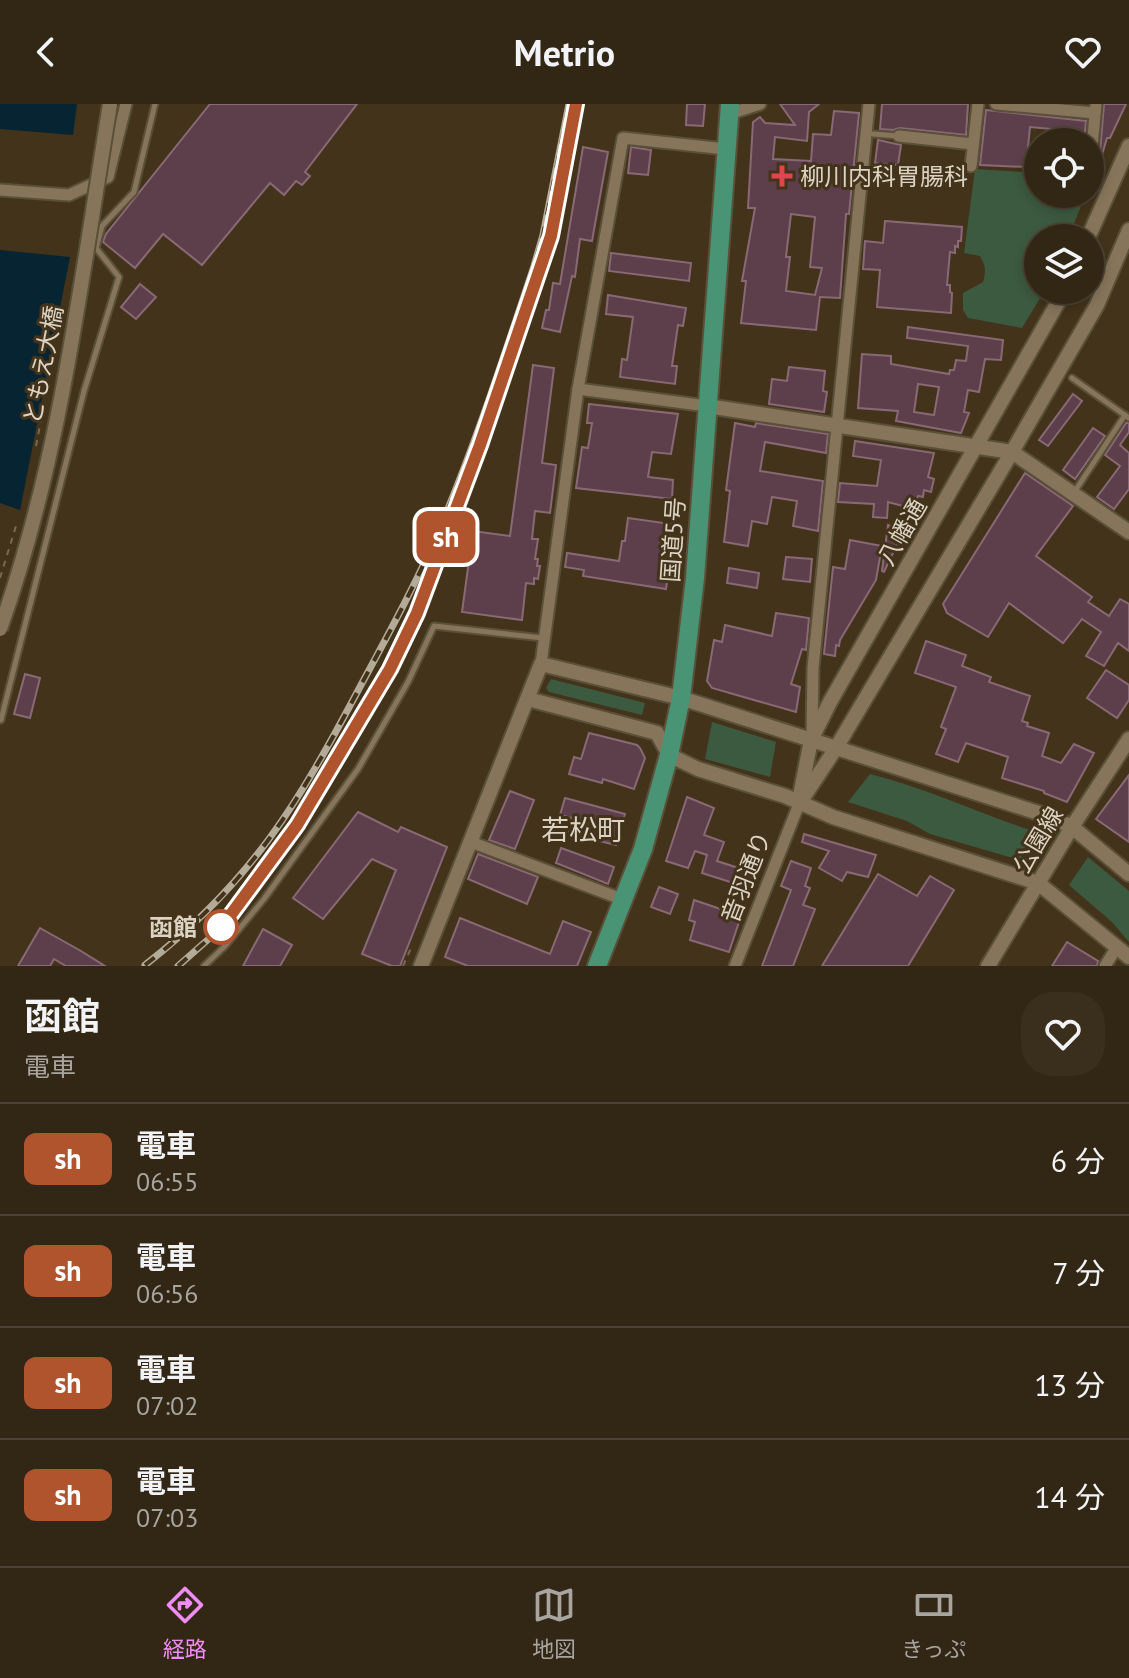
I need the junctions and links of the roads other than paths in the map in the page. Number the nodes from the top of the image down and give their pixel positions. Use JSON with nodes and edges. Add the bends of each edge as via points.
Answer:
{"nodes":[{"id":1,"x":110,"y":104,"type":"edge"},
{"id":2,"x":126,"y":104,"type":"edge"},
{"id":3,"x":155,"y":104,"type":"edge"},
{"id":4,"x":760,"y":104,"type":"edge"},
{"id":5,"x":869,"y":104,"type":"edge"},
{"id":6,"x":978,"y":104,"type":"edge"},
{"id":7,"x":996,"y":104,"type":"edge"},
{"id":8,"x":1096,"y":108,"type":"edge"},
{"id":9,"x":730,"y":109,"type":"edge"},
{"id":10,"x":1094,"y":128,"type":"edge"},
{"id":11,"x":873,"y":134,"type":"dead end"},
{"id":12,"x":899,"y":136,"type":"joint"},
{"id":13,"x":973,"y":144,"type":"junction"},
{"id":14,"x":1129,"y":146,"type":"edge"},
{"id":15,"x":726,"y":149,"type":"junction"},
{"id":16,"x":971,"y":166,"type":"dead end"},
{"id":17,"x":0,"y":190,"type":"edge"},
{"id":18,"x":1094,"y":224,"type":"edge"},
{"id":19,"x":1129,"y":230,"type":"edge"},
{"id":20,"x":1057,"y":304,"type":"edge"},
{"id":21,"x":1072,"y":378,"type":"dead end"},
{"id":22,"x":578,"y":389,"type":"junction"},
{"id":23,"x":707,"y":406,"type":"junction"},
{"id":24,"x":1127,"y":417,"type":"edge"},
{"id":25,"x":835,"y":425,"type":"junction"},
{"id":26,"x":975,"y":447,"type":"junction"},
{"id":27,"x":1012,"y":452,"type":"junction"},
{"id":28,"x":1074,"y":494,"type":"junction"},
{"id":29,"x":1129,"y":532,"type":"edge"},
{"id":30,"x":0,"y":629,"type":"edge"},
{"id":31,"x":544,"y":638,"type":"junction"},
{"id":32,"x":541,"y":664,"type":"junction"},
{"id":33,"x":681,"y":698,"type":"junction"},
{"id":34,"x":528,"y":699,"type":"junction"},
{"id":35,"x":1,"y":720,"type":"edge"},
{"id":36,"x":1129,"y":739,"type":"edge"},
{"id":37,"x":811,"y":740,"type":"junction"},
{"id":38,"x":836,"y":748,"type":"junction"},
{"id":39,"x":669,"y":755,"type":"junction"},
{"id":40,"x":799,"y":804,"type":"junction"},
{"id":41,"x":1072,"y":827,"type":"junction"},
{"id":42,"x":471,"y":842,"type":"junction"},
{"id":43,"x":1129,"y":874,"type":"edge"},
{"id":44,"x":1038,"y":883,"type":"junction"},
{"id":45,"x":624,"y":900,"type":"junction"},
{"id":46,"x":1117,"y":947,"type":"junction"},
{"id":47,"x":1129,"y":957,"type":"edge"},
{"id":48,"x":204,"y":966,"type":"edge"},
{"id":49,"x":421,"y":966,"type":"edge"},
{"id":50,"x":597,"y":966,"type":"edge"},
{"id":51,"x":735,"y":966,"type":"edge"},
{"id":52,"x":988,"y":966,"type":"edge"},
{"id":53,"x":1105,"y":966,"type":"edge"}],
"edges":[{"from":1,"to":30,"type":"street","name":"ともえ大橋","bridge":true,"via":[[61,399]]},
{"from":2,"to":17,"type":"street","via":[[108,177],[69,195]]},
{"from":3,"to":35,"type":"lane","via":[[134,192],[102,226],[96,248],[119,277],[84,391]]},
{"from":4,"to":9,"type":"street"},
{"from":5,"to":25,"type":"street"},
{"from":6,"to":13,"type":"street"},
{"from":7,"to":8,"type":"street"},
{"from":8,"to":10,"type":"street"},
{"from":9,"to":15,"type":"highway","name":"国道5号"},
{"from":11,"to":12,"type":"lane"},
{"from":12,"to":13,"type":"street"},
{"from":13,"to":16,"type":"street"},
{"from":14,"to":18,"type":"street"},
{"from":15,"to":22,"type":"street","via":[[623,138]]},
{"from":15,"to":23,"type":"highway","name":"国道5号"},
{"from":19,"to":27,"type":"street","via":[[1097,305]]},
{"from":20,"to":26,"type":"street","name":"八幡通"},
{"from":21,"to":24,"type":"lane"},
{"from":22,"to":23,"type":"street"},
{"from":22,"to":31,"type":"street"},
{"from":23,"to":25,"type":"street"},
{"from":23,"to":33,"type":"highway","name":"国道5号"},
{"from":24,"to":28,"type":"lane"},
{"from":25,"to":26,"type":"street"},
{"from":25,"to":37,"type":"street"},
{"from":26,"to":27,"type":"street"},
{"from":26,"to":37,"type":"street","name":"八幡通"},
{"from":27,"to":28,"type":"street"},
{"from":27,"to":38,"type":"street"},
{"from":28,"to":29,"type":"street"},
{"from":31,"to":32,"type":"street"},
{"from":31,"to":48,"type":"lane","via":[[434,626],[358,769],[264,899]]},
{"from":32,"to":33,"type":"street"},
{"from":32,"to":34,"type":"street"},
{"from":33,"to":37,"type":"street"},
{"from":33,"to":39,"type":"highway","name":"国道5号"},
{"from":34,"to":39,"type":"street","via":[[657,733]]},
{"from":34,"to":42,"type":"street"},
{"from":36,"to":41,"type":"street","name":"公園線"},
{"from":37,"to":38,"type":"street"},
{"from":37,"to":40,"type":"street","name":"八幡通"},
{"from":38,"to":40,"type":"street"},
{"from":38,"to":41,"type":"street"},
{"from":39,"to":40,"type":"street"},
{"from":39,"to":45,"type":"highway","name":"国道5号"},
{"from":40,"to":44,"type":"street"},
{"from":40,"to":51,"type":"street","name":"音羽通り"},
{"from":41,"to":43,"type":"street"},
{"from":41,"to":44,"type":"street","name":"公園線"},
{"from":42,"to":45,"type":"street"},
{"from":42,"to":49,"type":"street"},
{"from":44,"to":46,"type":"street"},
{"from":44,"to":52,"type":"street","name":"公園線"},
{"from":45,"to":50,"type":"highway","name":"国道5号"},
{"from":46,"to":47,"type":"street"},
{"from":46,"to":53,"type":"street"}]}
